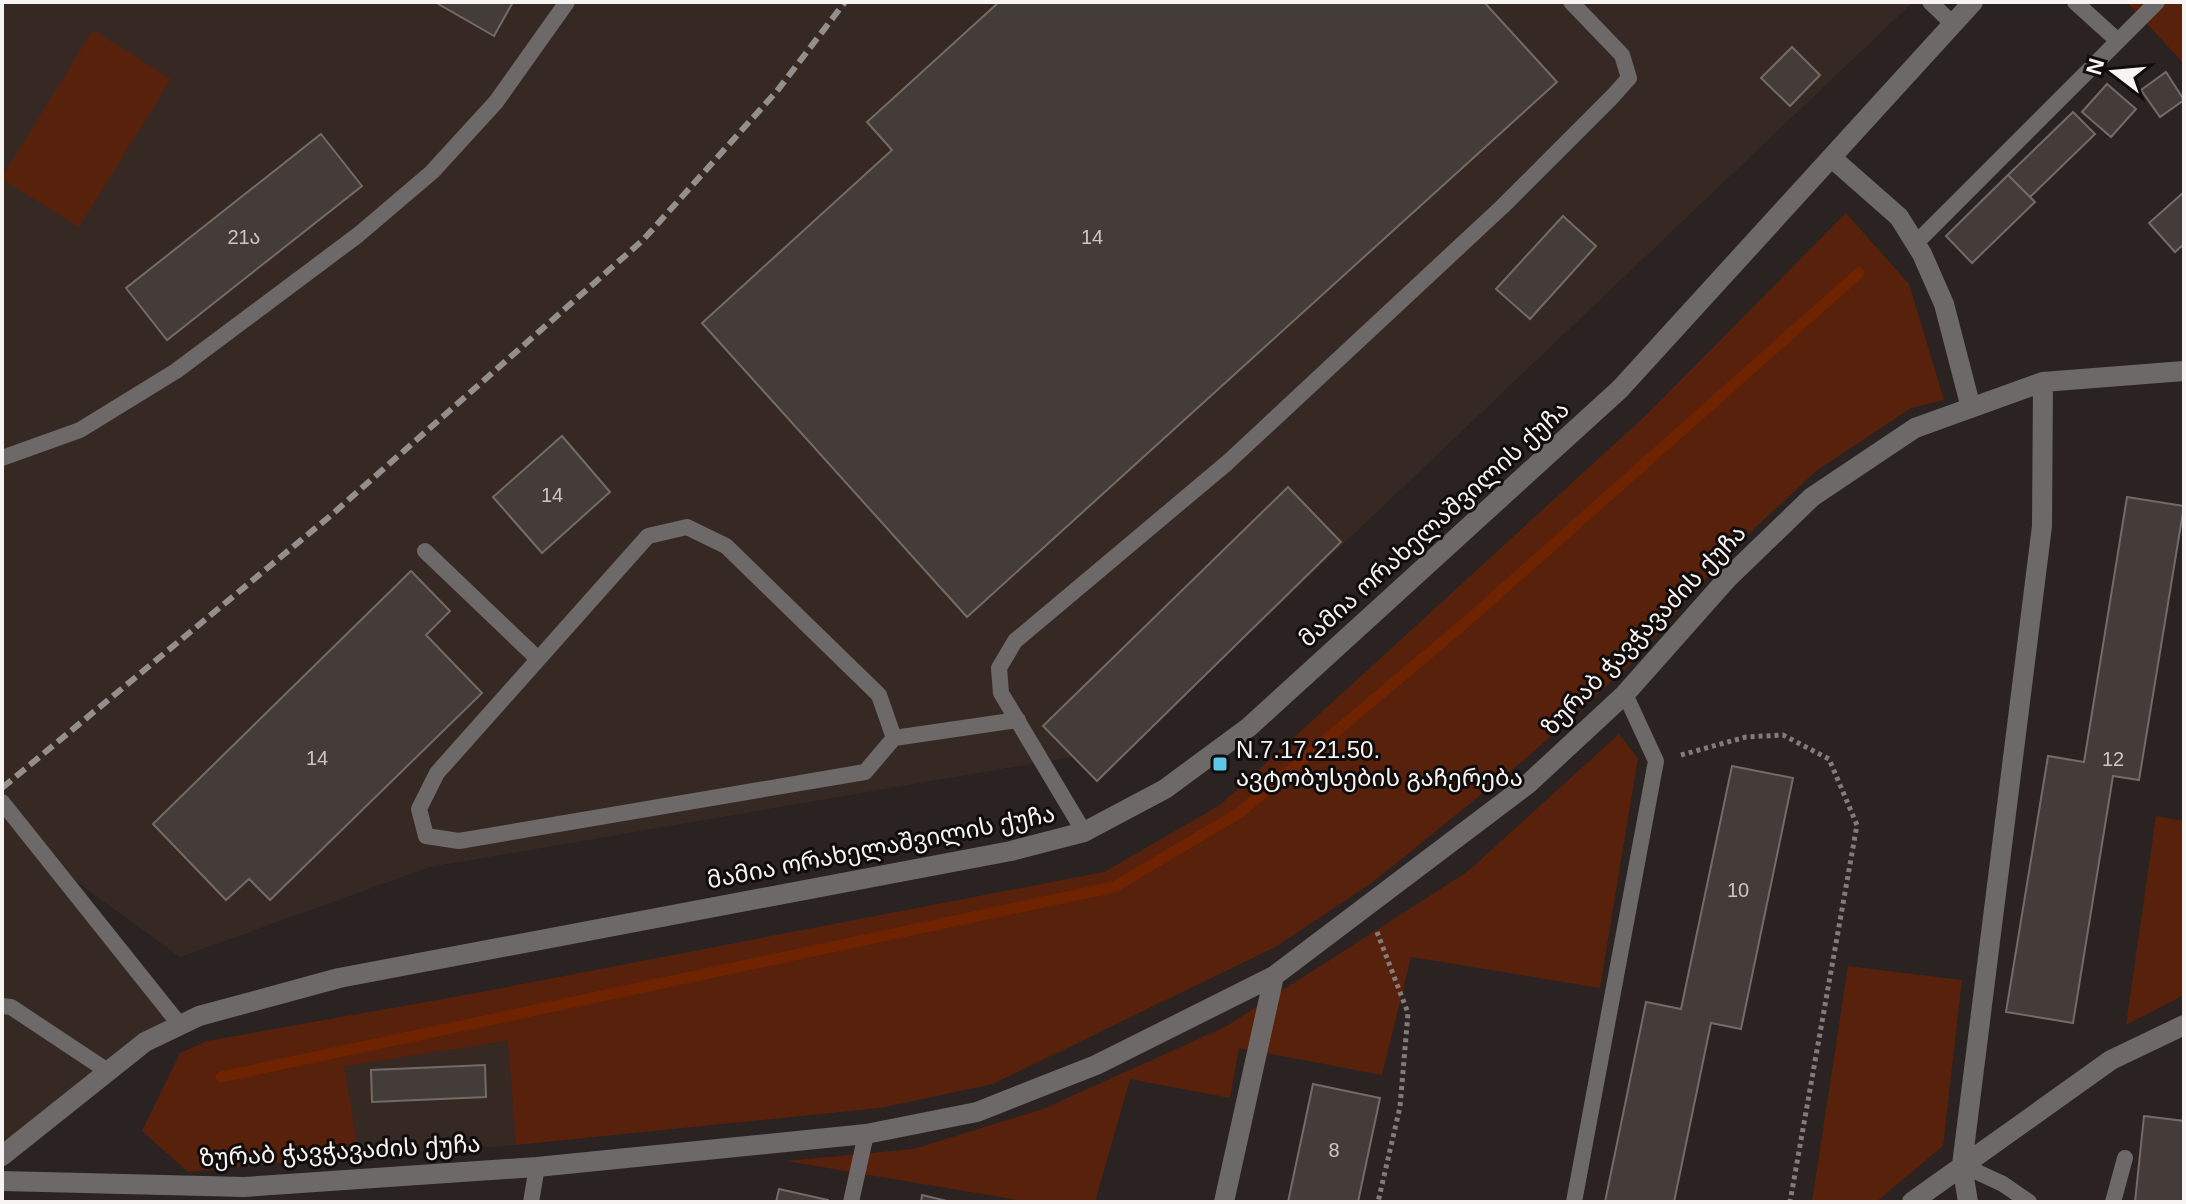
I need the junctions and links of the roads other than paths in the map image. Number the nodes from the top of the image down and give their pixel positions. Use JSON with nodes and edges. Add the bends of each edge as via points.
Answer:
{"nodes":[{"id":1,"x":567,"y":2,"type":"edge"},
{"id":2,"x":1571,"y":2,"type":"edge"},
{"id":3,"x":1930,"y":2,"type":"edge"},
{"id":4,"x":1973,"y":2,"type":"edge"},
{"id":5,"x":2075,"y":2,"type":"edge"},
{"id":6,"x":2157,"y":2,"type":"edge"},
{"id":7,"x":1953,"y":24,"type":"junction"},
{"id":8,"x":2118,"y":41,"type":"junction"},
{"id":9,"x":1832,"y":158,"type":"junction"},
{"id":10,"x":1916,"y":243,"type":"junction"},
{"id":11,"x":2184,"y":371,"type":"edge"},
{"id":12,"x":2043,"y":382,"type":"junction"},
{"id":13,"x":1971,"y":408,"type":"junction"},
{"id":14,"x":2,"y":458,"type":"edge"},
{"id":15,"x":425,"y":551,"type":"dead end"},
{"id":16,"x":538,"y":659,"type":"junction"},
{"id":17,"x":1625,"y":694,"type":"junction"},
{"id":18,"x":1018,"y":720,"type":"junction"},
{"id":19,"x":894,"y":738,"type":"junction"},
{"id":20,"x":2,"y":802,"type":"edge"},
{"id":21,"x":1084,"y":832,"type":"junction"},
{"id":22,"x":1274,"y":976,"type":"junction"},
{"id":23,"x":2,"y":1006,"type":"edge"},
{"id":24,"x":180,"y":1025,"type":"junction"},
{"id":25,"x":2184,"y":1025,"type":"edge"},
{"id":26,"x":109,"y":1072,"type":"junction"},
{"id":27,"x":866,"y":1134,"type":"junction"},
{"id":28,"x":2,"y":1156,"type":"edge"},
{"id":29,"x":2125,"y":1158,"type":"dead end"},
{"id":30,"x":1962,"y":1165,"type":"junction"},
{"id":31,"x":537,"y":1167,"type":"junction"},
{"id":32,"x":2,"y":1181,"type":"edge"},
{"id":33,"x":243,"y":1194,"type":"edge"},
{"id":34,"x":531,"y":1202,"type":"edge"},
{"id":35,"x":851,"y":1202,"type":"edge"},
{"id":36,"x":1224,"y":1202,"type":"edge"},
{"id":37,"x":1574,"y":1202,"type":"edge"},
{"id":38,"x":1912,"y":1202,"type":"edge"},
{"id":39,"x":1968,"y":1202,"type":"edge"},
{"id":40,"x":2029,"y":1202,"type":"edge"},
{"id":41,"x":2113,"y":1202,"type":"edge"}],
"edges":[{"from":1,"to":14,"type":"lane","via":[[496,102],[432,172],[358,235],[176,371],[80,430]]},
{"from":2,"to":18,"type":"lane","via":[[1622,55],[1629,78],[1503,206],[1227,463],[1015,641],[999,668],[1001,693]]},
{"from":3,"to":7,"type":"lane"},
{"from":4,"to":7,"type":"street","name":"მამია ორახელაშვილის ქუჩა"},
{"from":5,"to":8,"type":"lane"},
{"from":6,"to":8,"type":"lane"},
{"from":7,"to":9,"type":"street","name":"მამია ორახელაშვილის ქუჩა"},
{"from":8,"to":10,"type":"lane"},
{"from":9,"to":10,"type":"street","via":[[1899,217]]},
{"from":9,"to":21,"type":"street","name":"მამია ორახელაშვილის ქუჩა","via":[[1620,389],[1249,727],[1165,789]]},
{"from":10,"to":13,"type":"street","via":[[1944,304]]},
{"from":11,"to":12,"type":"street","name":"ზურაბ ჭავჭავაძის ქუჩა"},
{"from":12,"to":13,"type":"street","name":"ზურაბ ჭავჭავაძის ქუჩა"},
{"from":12,"to":30,"type":"street","via":[[2042,526]]},
{"from":13,"to":17,"type":"street","name":"ზურაბ ჭავჭავაძის ქუჩა","via":[[1915,428],[1812,497],[1727,579]]},
{"from":15,"to":16,"type":"lane"},
{"from":16,"to":19,"type":"lane","via":[[648,536],[687,527],[726,546],[879,695]]},
{"from":16,"to":19,"type":"lane","via":[[437,773],[419,809],[426,836],[459,841],[865,772]]},
{"from":17,"to":22,"type":"street","name":"ზურაბ ჭავჭავაძის ქუჩა","via":[[1528,784]]},
{"from":17,"to":37,"type":"lane","via":[[1656,761]]},
{"from":18,"to":19,"type":"lane"},
{"from":18,"to":21,"type":"lane"},
{"from":20,"to":24,"type":"lane"},
{"from":21,"to":24,"type":"street","name":"მამია ორახელაშვილის ქუჩა","via":[[1011,851],[339,978]]},
{"from":22,"to":27,"type":"street","name":"ზურაბ ჭავჭავაძის ქუჩა","via":[[1096,1065],[977,1112]]},
{"from":22,"to":36,"type":"street"},
{"from":23,"to":26,"type":"lane"},
{"from":24,"to":26,"type":"street","name":"მამია ორახელაშვილის ქუჩა","via":[[145,1042]]},
{"from":25,"to":30,"type":"street","via":[[2111,1060]]},
{"from":26,"to":28,"type":"street","name":"მამია ორახელაშვილის ქუჩა"},
{"from":27,"to":31,"type":"street","name":"ზურაბ ჭავჭავაძის ქუჩა"},
{"from":27,"to":35,"type":"lane"},
{"from":29,"to":41,"type":"lane"},
{"from":30,"to":38,"type":"street"},
{"from":30,"to":39,"type":"street"},
{"from":30,"to":40,"type":"lane"},
{"from":31,"to":33,"type":"street","name":"ზურაბ ჭავჭავაძის ქუჩა"},
{"from":31,"to":34,"type":"lane"},
{"from":32,"to":33,"type":"street","name":"ზურაბ ჭავჭავაძის ქუჩა"}]}
